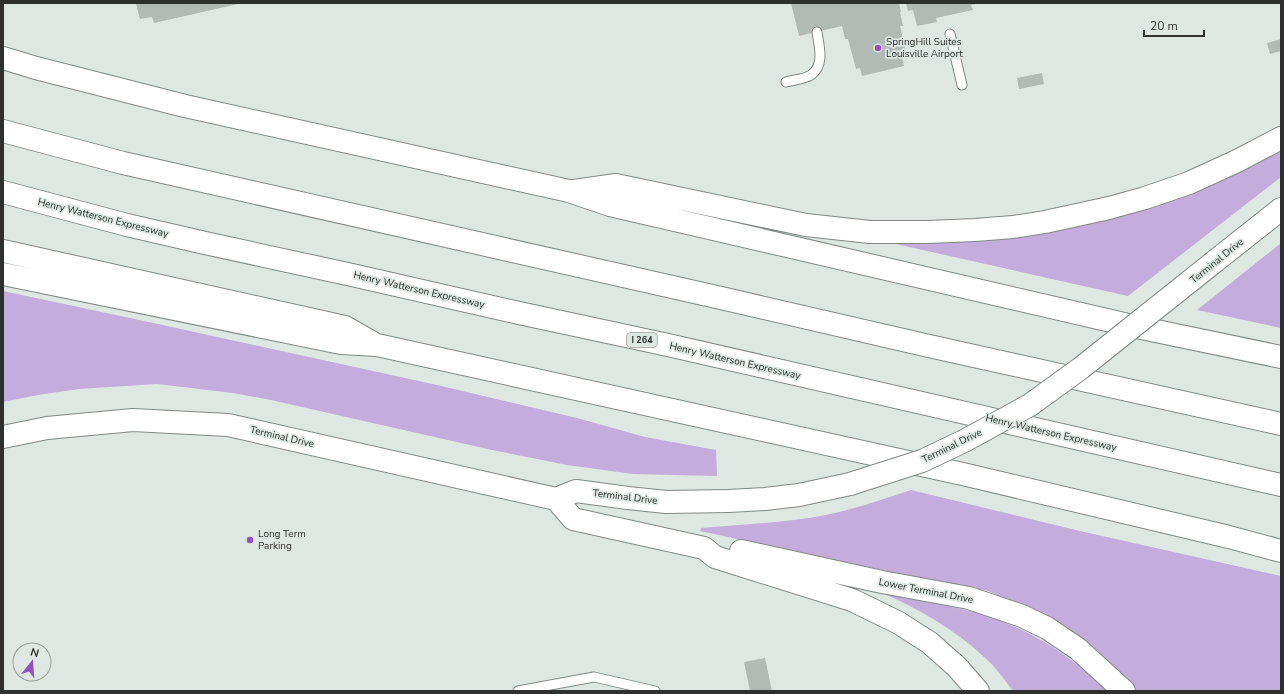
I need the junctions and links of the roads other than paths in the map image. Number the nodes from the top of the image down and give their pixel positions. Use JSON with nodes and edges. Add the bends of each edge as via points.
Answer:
{"nodes":[{"id":1,"x":817,"y":32,"type":"dead end"},
{"id":2,"x":950,"y":34,"type":"dead end"},
{"id":3,"x":3,"y":58,"type":"edge"},
{"id":4,"x":786,"y":82,"type":"dead end"},
{"id":5,"x":962,"y":85,"type":"dead end"},
{"id":6,"x":3,"y":131,"type":"edge"},
{"id":7,"x":1281,"y":138,"type":"edge"},
{"id":8,"x":569,"y":191,"type":"junction"},
{"id":9,"x":3,"y":192,"type":"edge"},
{"id":10,"x":1281,"y":209,"type":"edge"},
{"id":11,"x":3,"y":250,"type":"edge"},
{"id":12,"x":3,"y":274,"type":"edge"},
{"id":13,"x":377,"y":345,"type":"junction"},
{"id":14,"x":1281,"y":357,"type":"edge"},
{"id":15,"x":1281,"y":424,"type":"edge"},
{"id":16,"x":3,"y":437,"type":"edge"},
{"id":17,"x":1281,"y":485,"type":"edge"},
{"id":18,"x":556,"y":499,"type":"junction"},
{"id":19,"x":704,"y":548,"type":"junction"},
{"id":20,"x":1281,"y":551,"type":"edge"},
{"id":21,"x":518,"y":691,"type":"edge"},
{"id":22,"x":655,"y":691,"type":"edge"},
{"id":23,"x":978,"y":691,"type":"edge"},
{"id":24,"x":1124,"y":691,"type":"edge"}],
"edges":[{"from":1,"to":4,"type":"lane","via":[[821,54],[818,67],[810,76]]},
{"from":2,"to":5,"type":"lane"},
{"from":3,"to":8,"type":"main road","via":[[185,106]]},
{"from":6,"to":15,"type":"main road","via":[[123,163]]},
{"from":7,"to":8,"type":"main road","via":[[1237,161],[1145,198],[1045,222],[975,230],[870,232],[806,225],[616,185]]},
{"from":8,"to":14,"type":"main road","via":[[610,205],[1137,327]]},
{"from":9,"to":17,"type":"main road","name":"Henry Watterson Expressway","number":"I 264","via":[[205,243],[668,345]]},
{"from":10,"to":18,"type":"main road","name":"Terminal Drive","bridge":true,"via":[[1086,364],[1030,405],[922,461],[850,484],[766,499],[666,502],[576,491]]},
{"from":11,"to":13,"type":"main road","via":[[345,327]]},
{"from":12,"to":13,"type":"main road","via":[[341,343]]},
{"from":13,"to":20,"type":"main road","via":[[967,475]]},
{"from":16,"to":18,"type":"main road","name":"Terminal Drive","via":[[47,428],[133,420],[228,425]]},
{"from":18,"to":19,"type":"main road","via":[[573,519]]},
{"from":19,"to":23,"type":"main road","via":[[715,557],[852,600],[899,623],[930,643],[957,667]]},
{"from":19,"to":24,"type":"main road","name":"Lower Terminal Drive","via":[[717,546],[860,578],[969,598],[1022,616],[1047,628],[1078,649]]},
{"from":21,"to":22,"type":"lane","via":[[594,677]]}]}
